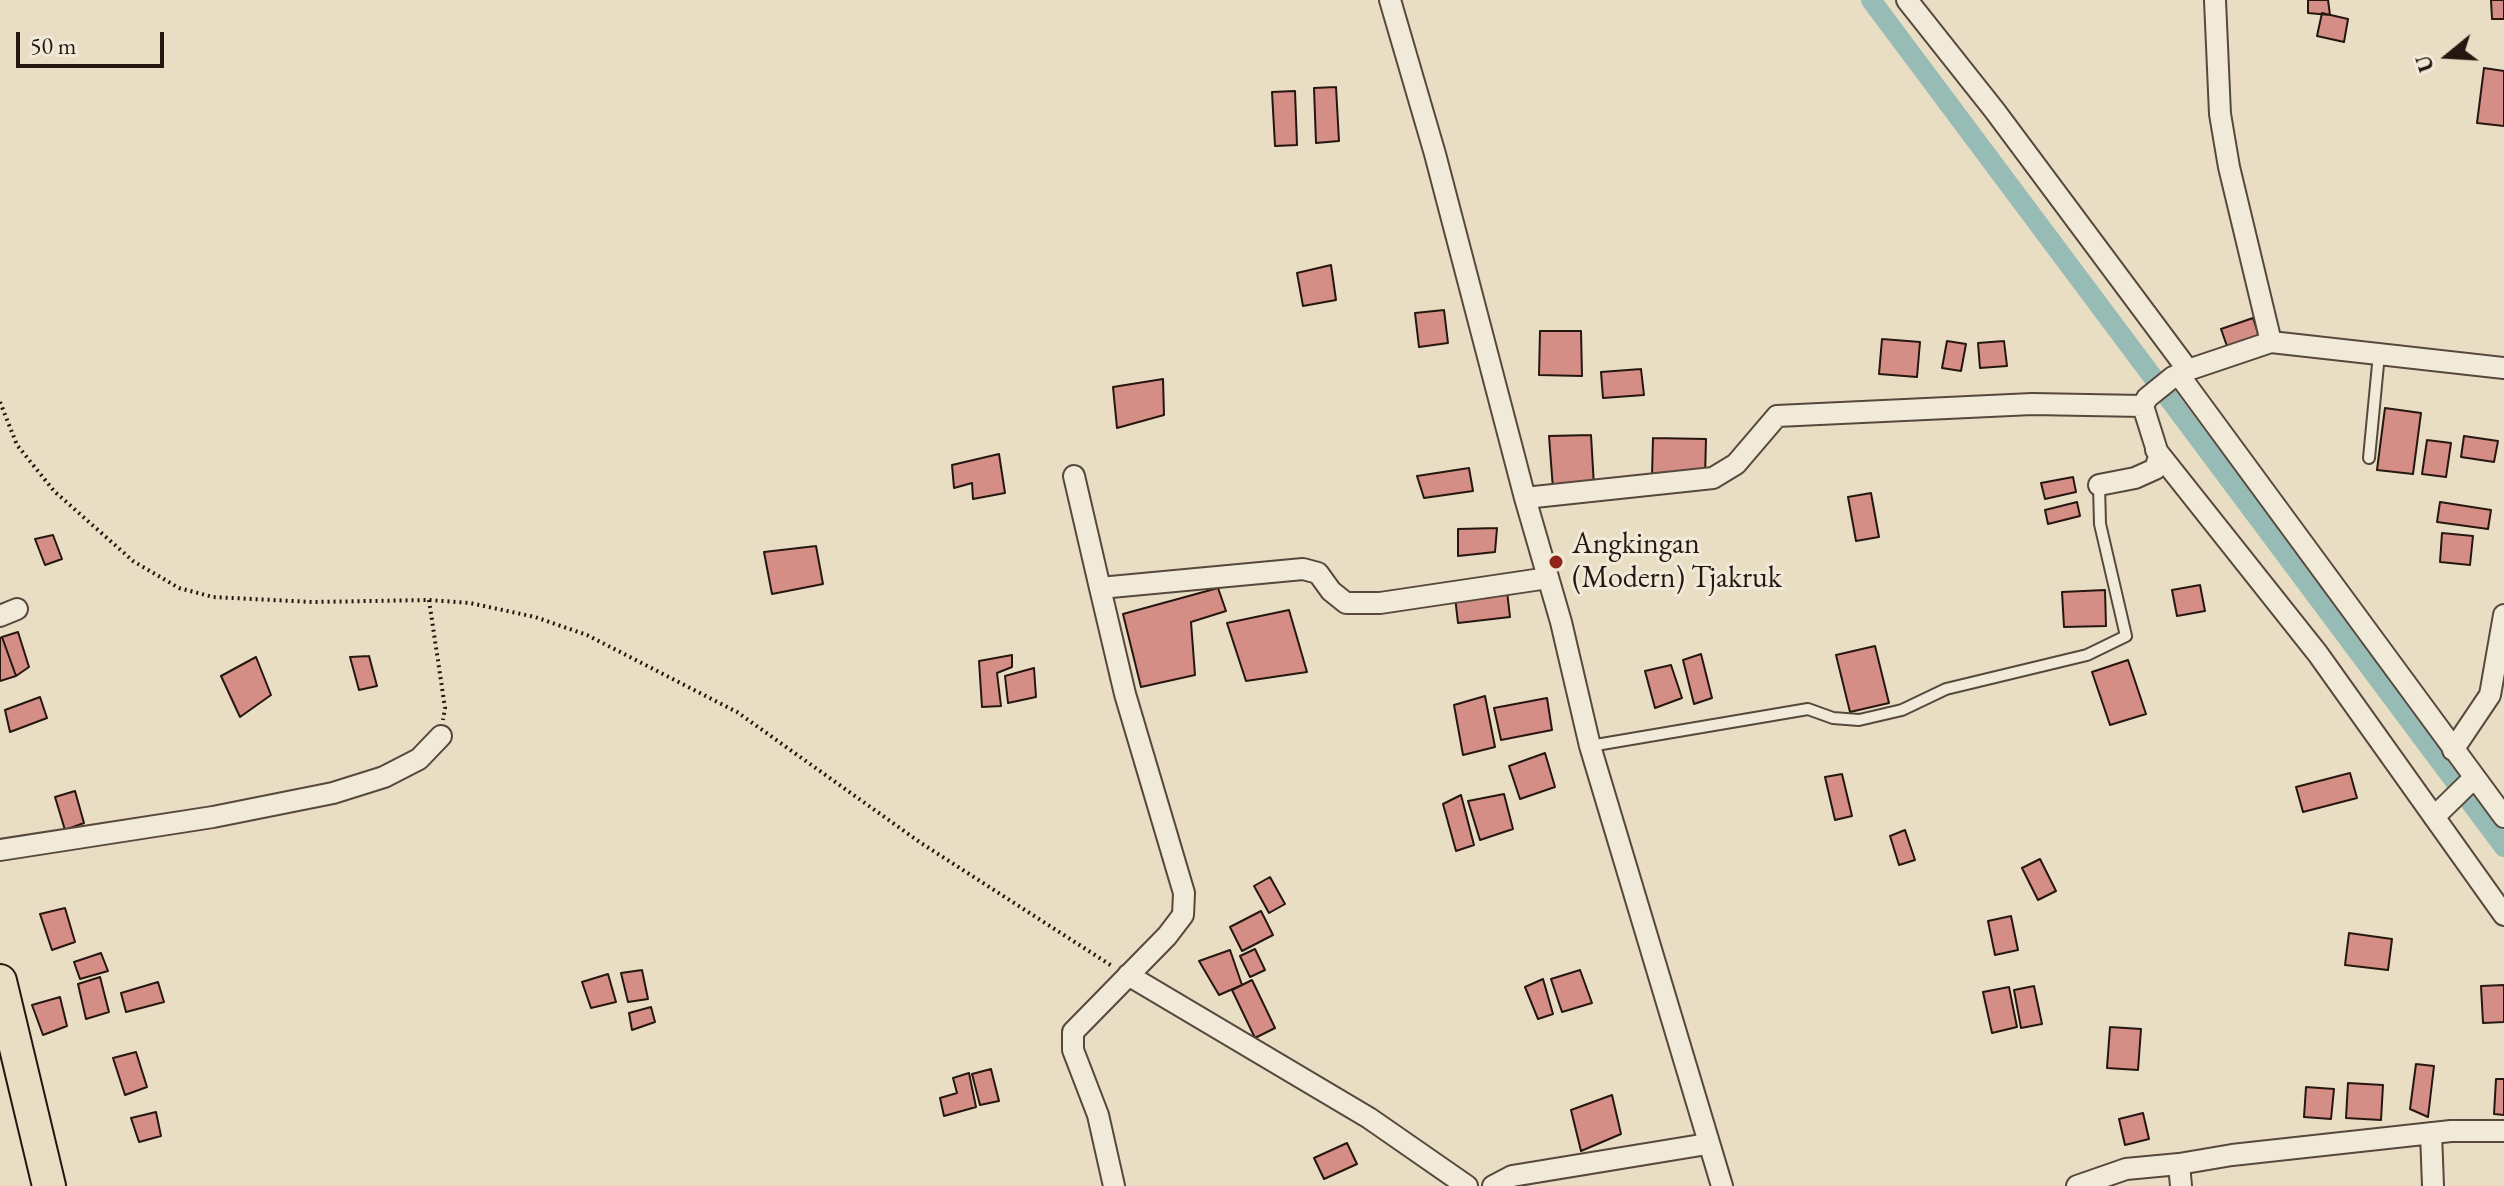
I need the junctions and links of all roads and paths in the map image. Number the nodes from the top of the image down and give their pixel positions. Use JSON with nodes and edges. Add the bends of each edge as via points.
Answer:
{"nodes":[{"id":1,"x":1390,"y":0,"type":"edge"},
{"id":2,"x":1907,"y":0,"type":"edge"},
{"id":3,"x":2215,"y":0,"type":"edge"},
{"id":4,"x":2271,"y":342,"type":"junction"},
{"id":5,"x":2379,"y":354,"type":"junction"},
{"id":6,"x":2504,"y":368,"type":"edge"},
{"id":7,"x":2180,"y":374,"type":"junction"},
{"id":8,"x":0,"y":402,"type":"edge"},
{"id":9,"x":2145,"y":402,"type":"junction"},
{"id":10,"x":2156,"y":450,"type":"junction"},
{"id":11,"x":2369,"y":458,"type":"dead end"},
{"id":12,"x":1074,"y":476,"type":"dead end"},
{"id":13,"x":2099,"y":485,"type":"joint"},
{"id":14,"x":1525,"y":498,"type":"junction"},
{"id":15,"x":1548,"y":578,"type":"junction"},
{"id":16,"x":1100,"y":588,"type":"junction"},
{"id":17,"x":429,"y":600,"type":"junction"},
{"id":18,"x":2504,"y":615,"type":"edge"},
{"id":19,"x":441,"y":736,"type":"joint"},
{"id":20,"x":1590,"y":746,"type":"junction"},
{"id":21,"x":2453,"y":750,"type":"junction"},
{"id":22,"x":2472,"y":780,"type":"junction"},
{"id":23,"x":2434,"y":817,"type":"junction"},
{"id":24,"x":2504,"y":817,"type":"edge"},
{"id":25,"x":0,"y":850,"type":"edge"},
{"id":26,"x":2504,"y":915,"type":"edge"},
{"id":27,"x":1128,"y":975,"type":"junction"},
{"id":28,"x":0,"y":981,"type":"edge"},
{"id":29,"x":2504,"y":1131,"type":"edge"},
{"id":30,"x":2431,"y":1133,"type":"junction"},
{"id":31,"x":1707,"y":1144,"type":"junction"},
{"id":32,"x":2179,"y":1164,"type":"junction"},
{"id":33,"x":49,"y":1186,"type":"edge"},
{"id":34,"x":1114,"y":1186,"type":"edge"},
{"id":35,"x":1467,"y":1186,"type":"edge"},
{"id":36,"x":1493,"y":1186,"type":"edge"},
{"id":37,"x":1722,"y":1186,"type":"edge"},
{"id":38,"x":2077,"y":1186,"type":"edge"},
{"id":39,"x":2181,"y":1186,"type":"edge"},
{"id":40,"x":2433,"y":1186,"type":"edge"}],
"edges":[{"from":1,"to":14,"type":"street"},
{"from":2,"to":7,"type":"street","via":[[1995,111]]},
{"from":3,"to":4,"type":"street","via":[[2220,114]]},
{"from":4,"to":5,"type":"street"},
{"from":4,"to":7,"type":"street"},
{"from":5,"to":6,"type":"street"},
{"from":5,"to":11,"type":"lane"},
{"from":7,"to":9,"type":"street"},
{"from":7,"to":21,"type":"street"},
{"from":8,"to":17,"type":"path","via":[[17,445],[54,491],[133,561],[179,588],[213,597],[312,602]]},
{"from":9,"to":10,"type":"street"},
{"from":9,"to":14,"type":"street","via":[[1777,416],[1736,464],[1713,478]]},
{"from":10,"to":13,"type":"street","via":[[2159,463],[2148,474]]},
{"from":10,"to":23,"type":"street","via":[[2318,654]]},
{"from":12,"to":16,"type":"street"},
{"from":13,"to":20,"type":"lane","via":[[2100,524],[2126,636],[2087,655],[1946,689],[1902,710],[1859,720],[1808,709]]},
{"from":14,"to":15,"type":"street"},
{"from":15,"to":16,"type":"street","via":[[1380,603],[1346,603],[1318,573],[1303,569]]},
{"from":15,"to":20,"type":"street"},
{"from":16,"to":27,"type":"street","via":[[1125,694],[1184,893],[1183,915]]},
{"from":17,"to":19,"type":"path","via":[[445,708]]},
{"from":17,"to":27,"type":"path","via":[[535,617],[587,635],[737,712],[921,843]]},
{"from":18,"to":21,"type":"street","via":[[2490,695]]},
{"from":19,"to":25,"type":"street","via":[[419,759],[333,793]]},
{"from":20,"to":31,"type":"street"},
{"from":21,"to":22,"type":"street"},
{"from":22,"to":23,"type":"street"},
{"from":22,"to":24,"type":"street"},
{"from":23,"to":26,"type":"street"},
{"from":27,"to":34,"type":"street","via":[[1073,1032],[1073,1050],[1098,1115]]},
{"from":27,"to":35,"type":"street","via":[[1369,1118]]},
{"from":28,"to":33,"type":"main road"},
{"from":29,"to":30,"type":"street"},
{"from":30,"to":32,"type":"street"},
{"from":30,"to":40,"type":"street"},
{"from":31,"to":36,"type":"street","via":[[1512,1176]]},
{"from":31,"to":37,"type":"street"},
{"from":32,"to":38,"type":"street","via":[[2126,1169]]},
{"from":32,"to":39,"type":"street"}]}
